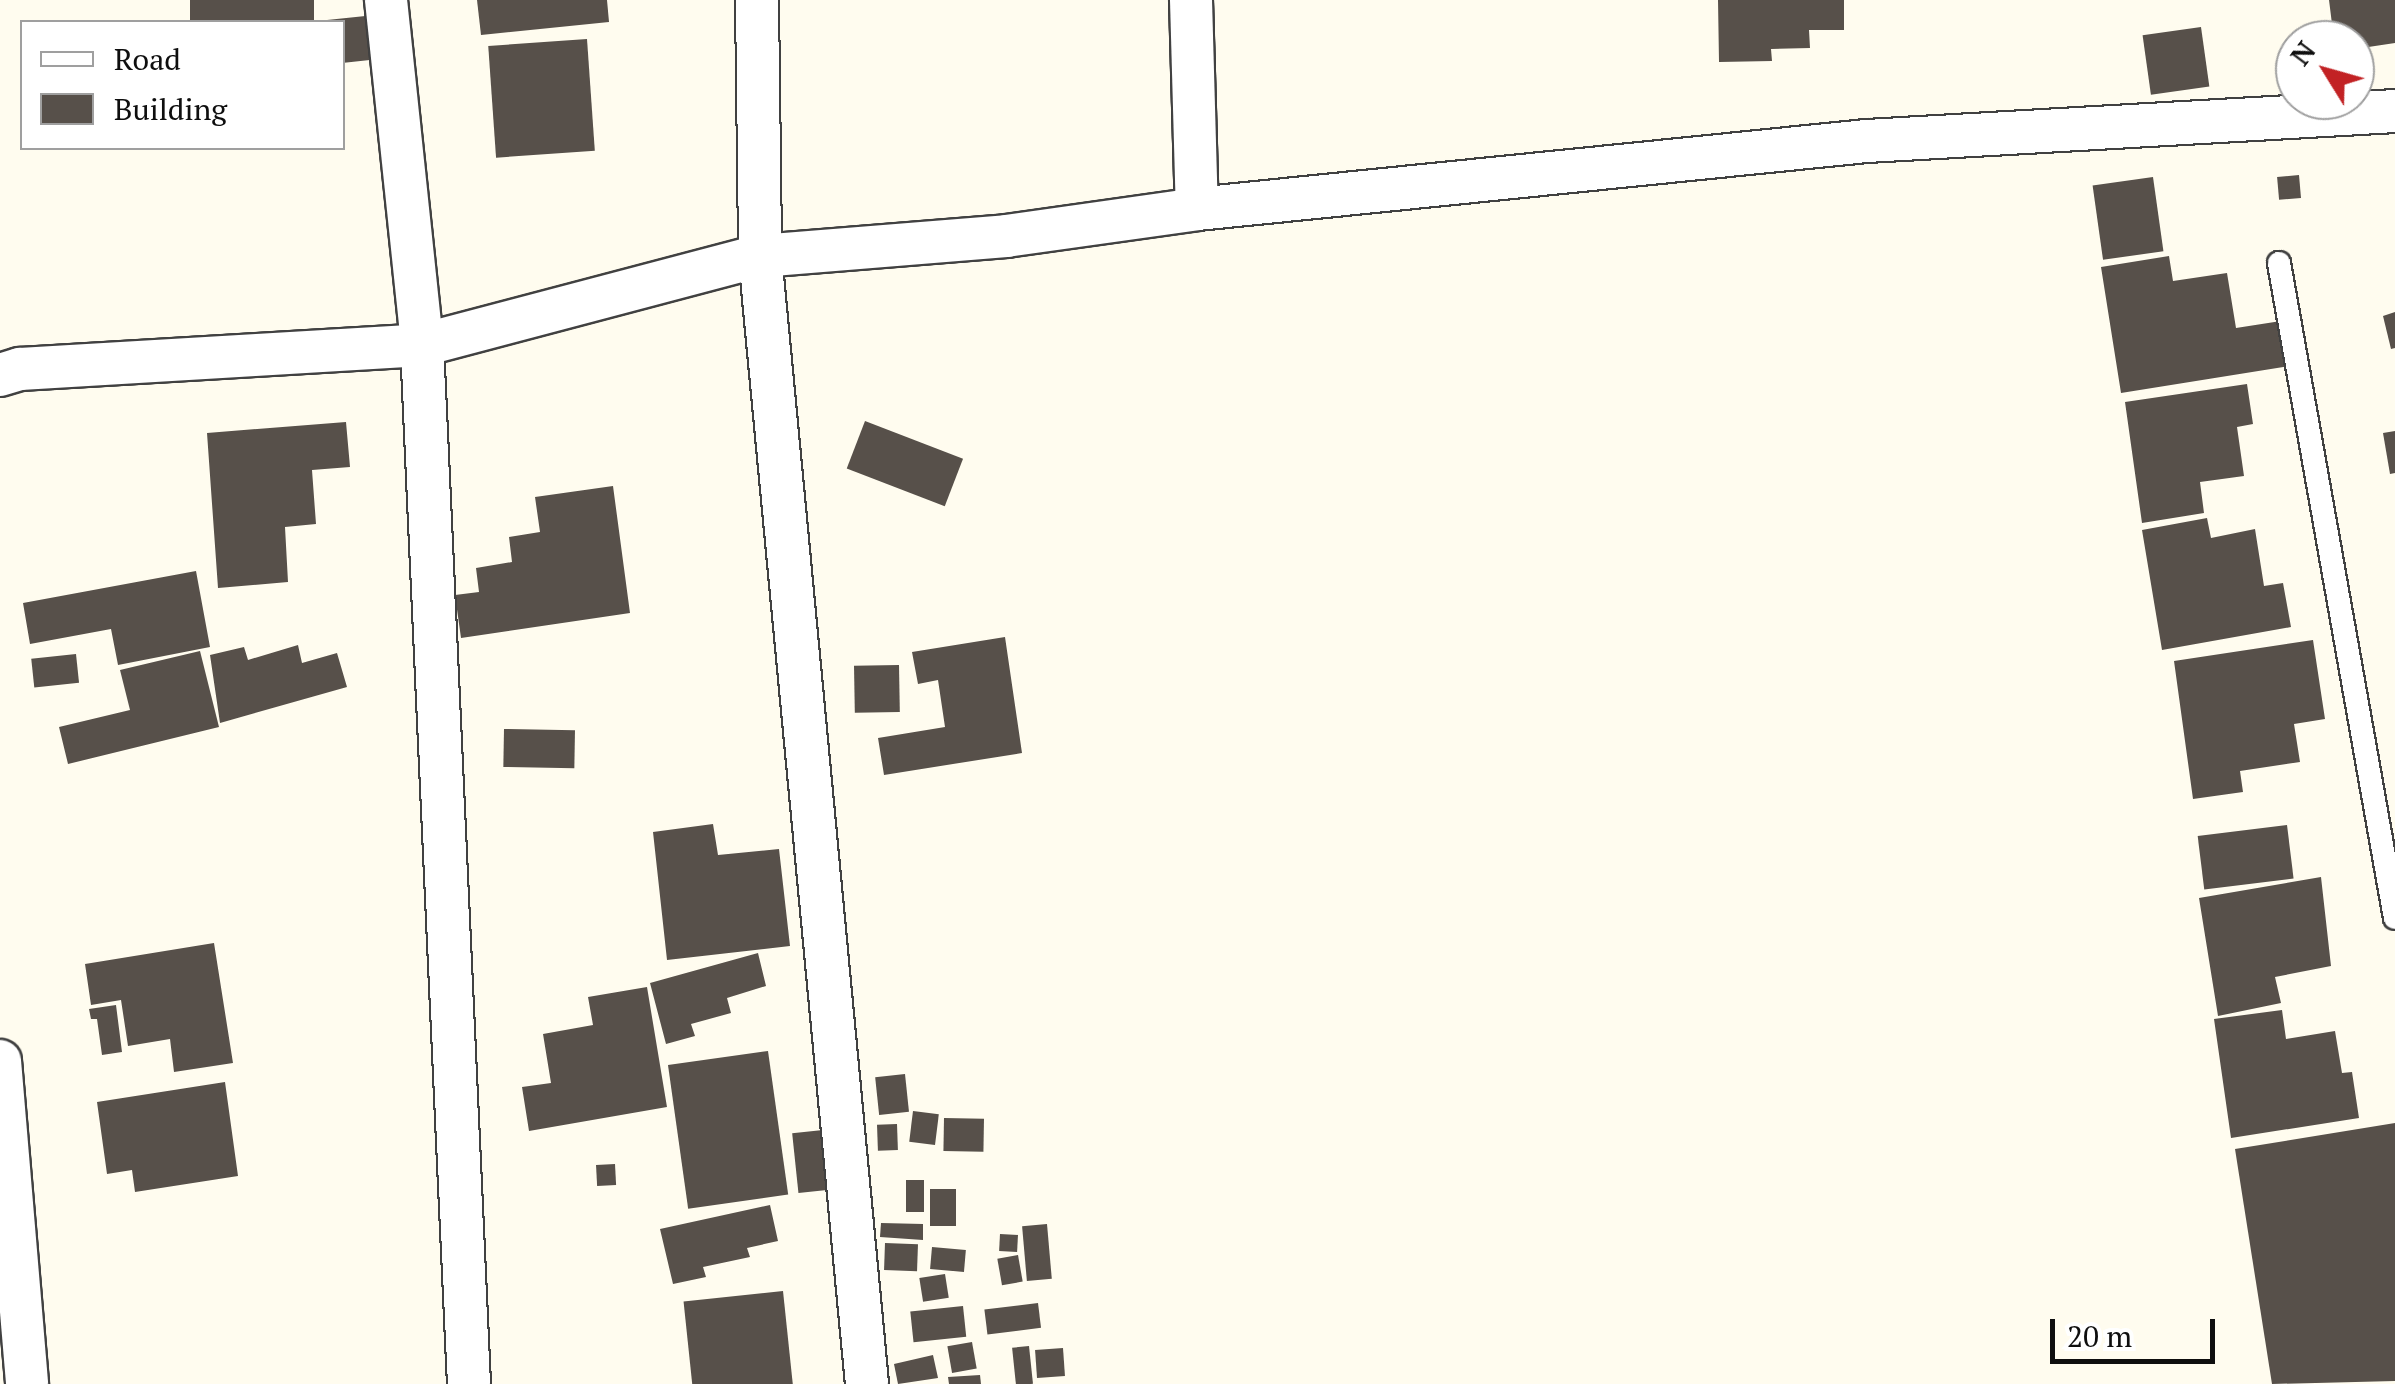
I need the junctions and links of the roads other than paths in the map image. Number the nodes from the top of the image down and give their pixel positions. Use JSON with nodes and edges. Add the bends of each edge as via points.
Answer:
{"nodes":[{"id":1,"x":386,"y":0,"type":"edge"},
{"id":2,"x":757,"y":0,"type":"edge"},
{"id":3,"x":1190,"y":0,"type":"edge"},
{"id":4,"x":2395,"y":110,"type":"edge"},
{"id":5,"x":1196,"y":209,"type":"junction"},
{"id":6,"x":760,"y":256,"type":"junction"},
{"id":7,"x":2279,"y":263,"type":"dead end"},
{"id":8,"x":422,"y":345,"type":"junction"},
{"id":9,"x":0,"y":375,"type":"edge"},
{"id":10,"x":2395,"y":918,"type":"edge"},
{"id":11,"x":0,"y":1061,"type":"edge"},
{"id":12,"x":28,"y":1384,"type":"edge"},
{"id":13,"x":469,"y":1384,"type":"edge"},
{"id":14,"x":867,"y":1384,"type":"edge"}],
"edges":[{"from":1,"to":8,"type":"street"},
{"from":2,"to":6,"type":"street"},
{"from":3,"to":5,"type":"street"},
{"from":4,"to":5,"type":"street","via":[[1868,141]]},
{"from":5,"to":6,"type":"street","via":[[1006,236]]},
{"from":6,"to":8,"type":"street"},
{"from":6,"to":14,"type":"street"},
{"from":7,"to":10,"type":"lane"},
{"from":8,"to":9,"type":"street"},
{"from":8,"to":13,"type":"street"},
{"from":11,"to":12,"type":"street"}]}
